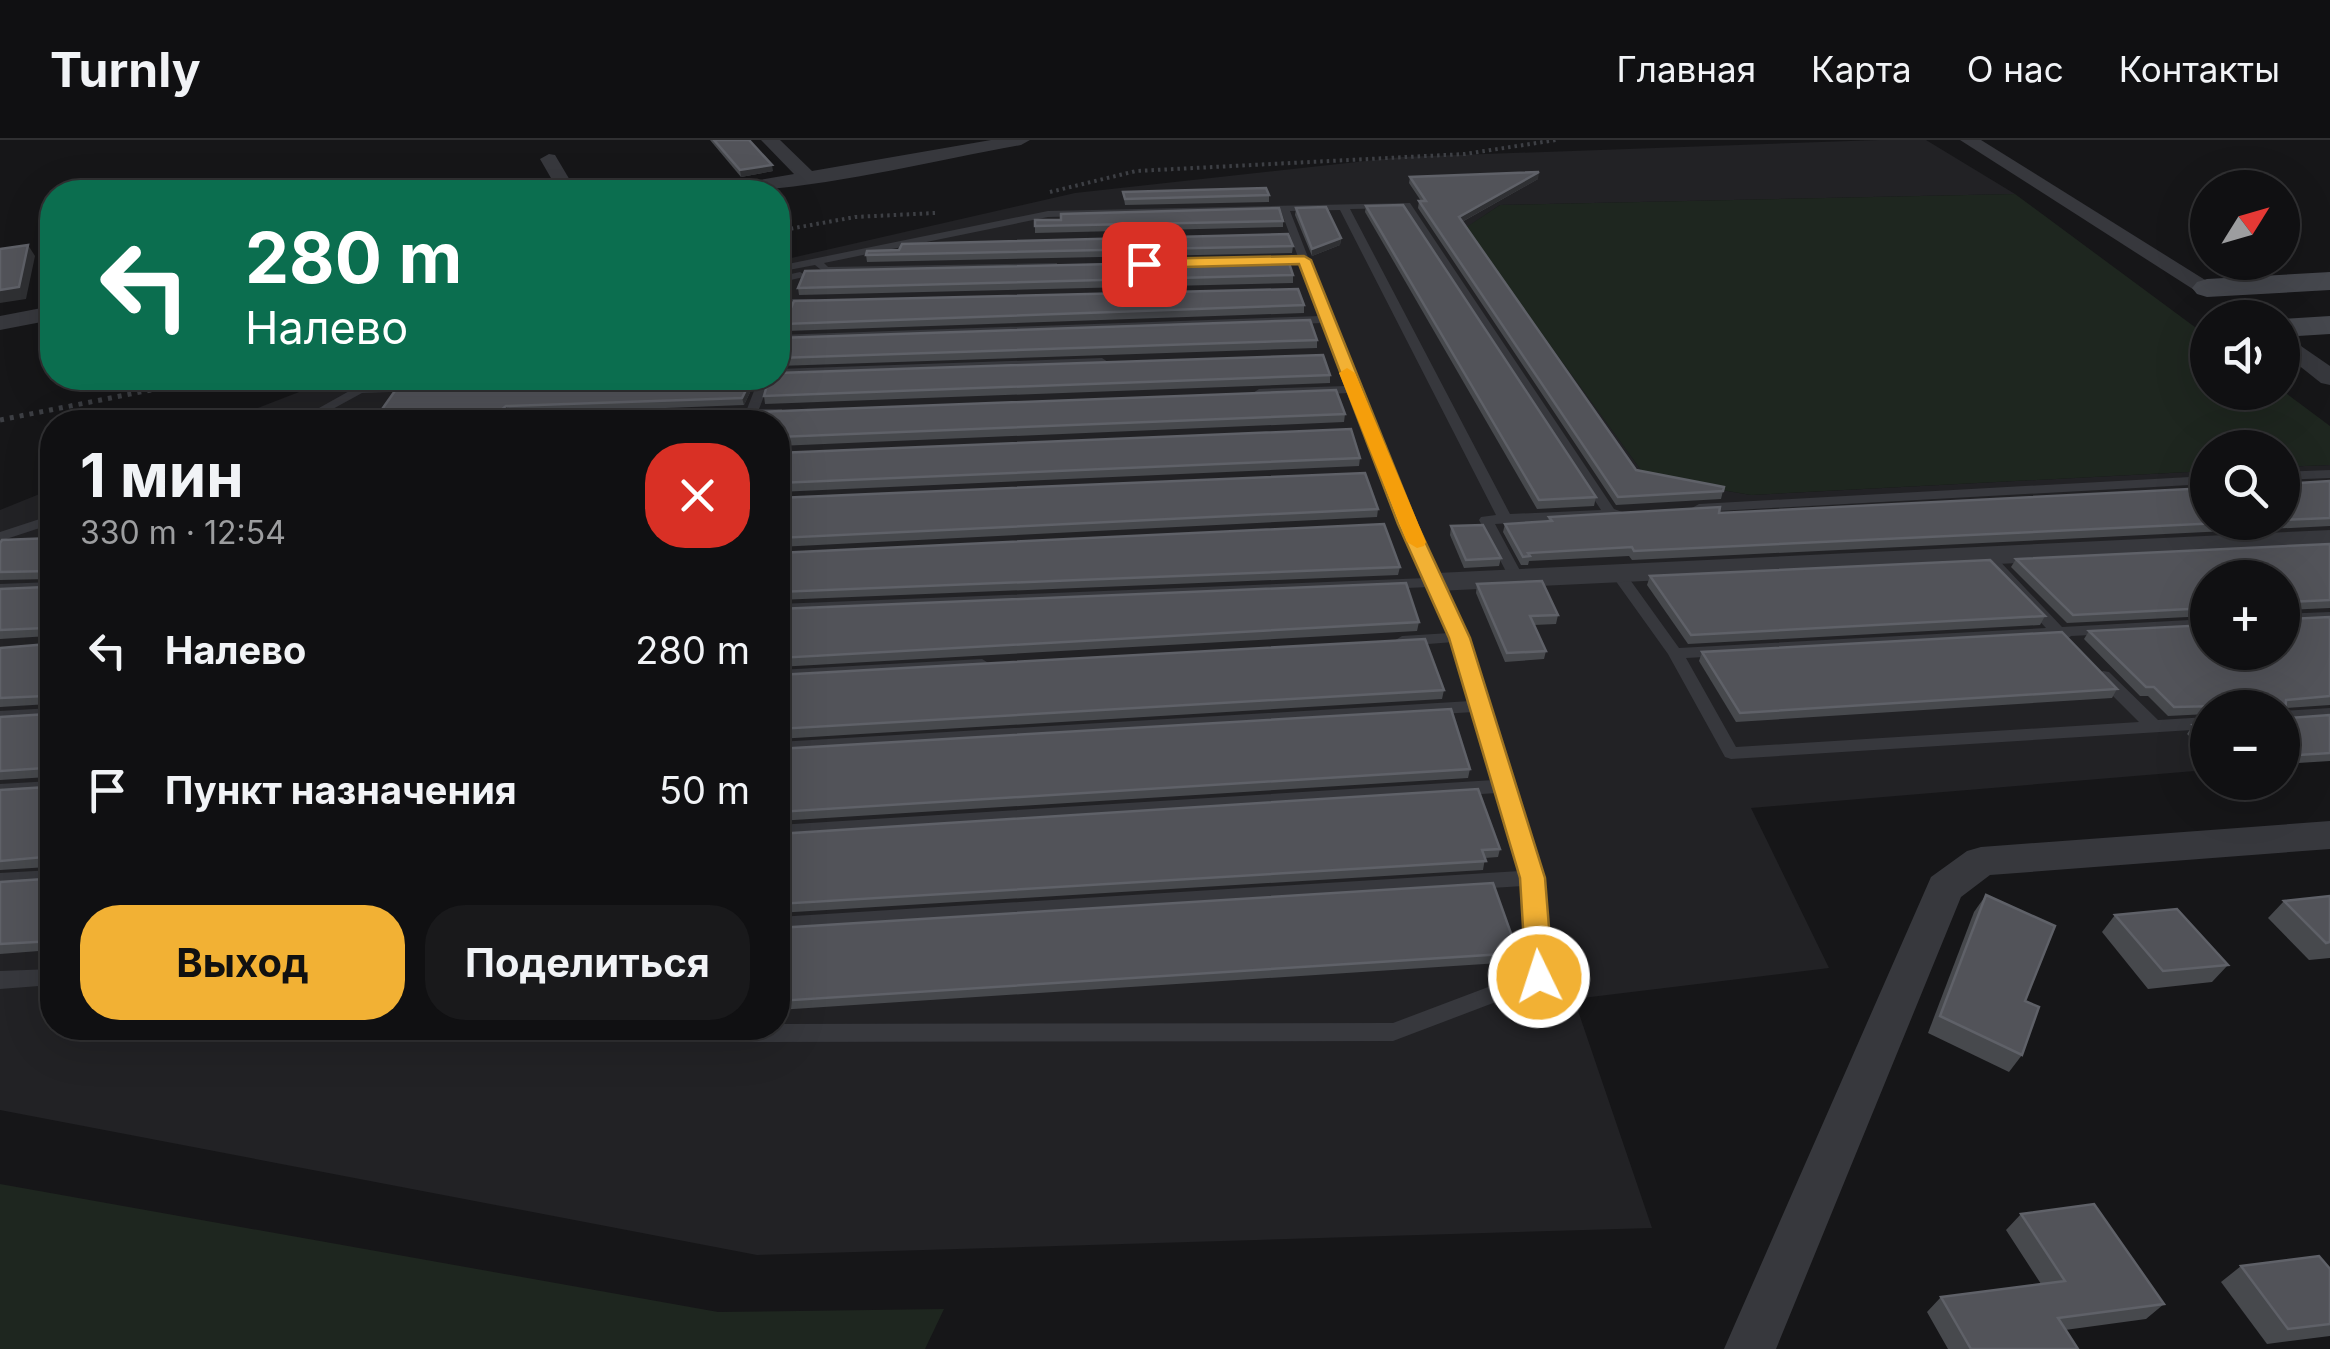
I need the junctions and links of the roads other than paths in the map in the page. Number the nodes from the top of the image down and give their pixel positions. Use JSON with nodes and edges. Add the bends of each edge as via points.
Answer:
{"nodes":[{"id":1,"x":770,"y":140,"type":"edge"},
{"id":2,"x":1015,"y":140,"type":"edge"},
{"id":3,"x":1968,"y":140,"type":"edge"},
{"id":4,"x":549,"y":159,"type":"dead end"},
{"id":5,"x":808,"y":178,"type":"junction"},
{"id":6,"x":561,"y":180,"type":"edge"},
{"id":7,"x":790,"y":181,"type":"edge"},
{"id":8,"x":1342,"y":206,"type":"junction"},
{"id":9,"x":1284,"y":208,"type":"junction"},
{"id":10,"x":976,"y":242,"type":"edge"},
{"id":11,"x":916,"y":243,"type":"junction"},
{"id":12,"x":820,"y":265,"type":"junction"},
{"id":13,"x":1064,"y":265,"type":"edge"},
{"id":14,"x":790,"y":268,"type":"edge"},
{"id":15,"x":790,"y":276,"type":"edge"},
{"id":16,"x":2330,"y":281,"type":"edge"},
{"id":17,"x":2224,"y":300,"type":"edge"},
{"id":18,"x":2247,"y":300,"type":"edge"},
{"id":19,"x":790,"y":302,"type":"edge"},
{"id":20,"x":820,"y":302,"type":"edge"},
{"id":21,"x":40,"y":315,"type":"edge"},
{"id":22,"x":1327,"y":319,"type":"junction"},
{"id":23,"x":0,"y":322,"type":"edge"},
{"id":24,"x":2330,"y":325,"type":"edge"},
{"id":25,"x":2300,"y":327,"type":"edge"},
{"id":26,"x":790,"y":338,"type":"edge"},
{"id":27,"x":2300,"y":354,"type":"edge"},
{"id":28,"x":1126,"y":361,"type":"edge"},
{"id":29,"x":790,"y":373,"type":"edge"},
{"id":30,"x":2330,"y":378,"type":"edge"},
{"id":31,"x":1353,"y":389,"type":"junction"},
{"id":32,"x":359,"y":390,"type":"edge"},
{"id":33,"x":1236,"y":394,"type":"edge"},
{"id":34,"x":322,"y":410,"type":"edge"},
{"id":35,"x":2330,"y":474,"type":"edge"},
{"id":36,"x":2300,"y":475,"type":"edge"},
{"id":37,"x":2190,"y":481,"type":"edge"},
{"id":38,"x":1690,"y":509,"type":"edge"},
{"id":39,"x":1630,"y":512,"type":"edge"},
{"id":40,"x":1610,"y":513,"type":"junction"},
{"id":41,"x":1505,"y":519,"type":"junction"},
{"id":42,"x":40,"y":523,"type":"edge"},
{"id":43,"x":40,"y":533,"type":"edge"},
{"id":44,"x":6,"y":536,"type":"edge"},
{"id":45,"x":2330,"y":539,"type":"edge"},
{"id":46,"x":1988,"y":557,"type":"junction"},
{"id":47,"x":1618,"y":574,"type":"junction"},
{"id":48,"x":1516,"y":578,"type":"junction"},
{"id":49,"x":1437,"y":582,"type":"junction"},
{"id":50,"x":40,"y":587,"type":"edge"},
{"id":51,"x":0,"y":589,"type":"edge"},
{"id":52,"x":790,"y":609,"type":"edge"},
{"id":53,"x":2330,"y":617,"type":"edge"},
{"id":54,"x":2300,"y":619,"type":"edge"},
{"id":55,"x":2190,"y":625,"type":"edge"},
{"id":56,"x":2058,"y":632,"type":"junction"},
{"id":57,"x":1460,"y":638,"type":"junction"},
{"id":58,"x":1382,"y":642,"type":"edge"},
{"id":59,"x":2072,"y":645,"type":"edge"},
{"id":60,"x":1675,"y":654,"type":"junction"},
{"id":61,"x":2086,"y":659,"type":"edge"},
{"id":62,"x":992,"y":663,"type":"edge"},
{"id":63,"x":790,"y":674,"type":"edge"},
{"id":64,"x":1481,"y":706,"type":"junction"},
{"id":65,"x":2330,"y":714,"type":"edge"},
{"id":66,"x":40,"y":715,"type":"edge"},
{"id":67,"x":2300,"y":716,"type":"edge"},
{"id":68,"x":0,"y":717,"type":"edge"},
{"id":69,"x":2190,"y":724,"type":"edge"},
{"id":70,"x":2155,"y":726,"type":"junction"},
{"id":71,"x":790,"y":747,"type":"edge"},
{"id":72,"x":1506,"y":786,"type":"junction"},
{"id":73,"x":40,"y":788,"type":"edge"},
{"id":74,"x":0,"y":790,"type":"edge"},
{"id":75,"x":790,"y":831,"type":"edge"},
{"id":76,"x":2330,"y":835,"type":"edge"},
{"id":77,"x":40,"y":877,"type":"edge"},
{"id":78,"x":1532,"y":878,"type":"junction"},
{"id":79,"x":0,"y":880,"type":"edge"},
{"id":80,"x":790,"y":924,"type":"edge"},
{"id":81,"x":40,"y":978,"type":"edge"},
{"id":82,"x":0,"y":980,"type":"edge"},
{"id":83,"x":790,"y":1033,"type":"edge"},
{"id":84,"x":1750,"y":1349,"type":"edge"}],
"edges":[{"from":1,"to":5,"type":"street"},
{"from":2,"to":5,"type":"street"},
{"from":3,"to":17,"type":"street"},
{"from":4,"to":6,"type":"street"},
{"from":5,"to":7,"type":"street"},
{"from":8,"to":9,"type":"lane"},
{"from":8,"to":40,"type":"lane","via":[[1407,204]]},
{"from":8,"to":41,"type":"lane"},
{"from":9,"to":11,"type":"lane","via":[[1048,214]]},
{"from":9,"to":22,"type":"lane","via":[[1284,234],[1303,289]]},
{"from":10,"to":11,"type":"lane"},
{"from":11,"to":12,"type":"lane"},
{"from":12,"to":13,"type":"lane"},
{"from":12,"to":14,"type":"lane"},
{"from":12,"to":15,"type":"lane"},
{"from":16,"to":18,"type":"main road"},
{"from":19,"to":20,"type":"lane"},
{"from":21,"to":23,"type":"street"},
{"from":22,"to":26,"type":"lane"},
{"from":22,"to":31,"type":"lane","via":[[1330,355]]},
{"from":24,"to":25,"type":"main road"},
{"from":27,"to":30,"type":"street"},
{"from":28,"to":29,"type":"lane"},
{"from":31,"to":33,"type":"lane"},
{"from":31,"to":49,"type":"lane","via":[[1359,430],[1397,524]]},
{"from":32,"to":34,"type":"lane"},
{"from":35,"to":36,"type":"lane"},
{"from":37,"to":38,"type":"lane"},
{"from":39,"to":40,"type":"lane"},
{"from":40,"to":41,"type":"lane"},
{"from":41,"to":48,"type":"lane","via":[[1486,520]]},
{"from":42,"to":44,"type":"lane"},
{"from":43,"to":44,"type":"lane"},
{"from":45,"to":46,"type":"street"},
{"from":46,"to":47,"type":"street"},
{"from":46,"to":56,"type":"lane"},
{"from":47,"to":48,"type":"street"},
{"from":47,"to":60,"type":"lane"},
{"from":48,"to":49,"type":"street"},
{"from":49,"to":52,"type":"lane"},
{"from":49,"to":57,"type":"lane"},
{"from":50,"to":51,"type":"lane"},
{"from":53,"to":54,"type":"lane"},
{"from":55,"to":56,"type":"lane"},
{"from":56,"to":59,"type":"lane"},
{"from":56,"to":60,"type":"lane"},
{"from":57,"to":58,"type":"lane"},
{"from":57,"to":64,"type":"lane"},
{"from":60,"to":70,"type":"lane","via":[[1731,753]]},
{"from":61,"to":70,"type":"lane"},
{"from":62,"to":63,"type":"lane"},
{"from":64,"to":71,"type":"lane"},
{"from":64,"to":72,"type":"lane"},
{"from":65,"to":67,"type":"lane"},
{"from":66,"to":68,"type":"lane"},
{"from":69,"to":70,"type":"lane"},
{"from":72,"to":75,"type":"lane"},
{"from":72,"to":78,"type":"lane"},
{"from":73,"to":74,"type":"lane"},
{"from":76,"to":84,"type":"street","via":[[1981,862],[1945,888]]},
{"from":77,"to":79,"type":"lane"},
{"from":78,"to":80,"type":"lane"},
{"from":78,"to":83,"type":"lane","via":[[1539,977],[1393,1032]]},
{"from":81,"to":82,"type":"lane"}]}
